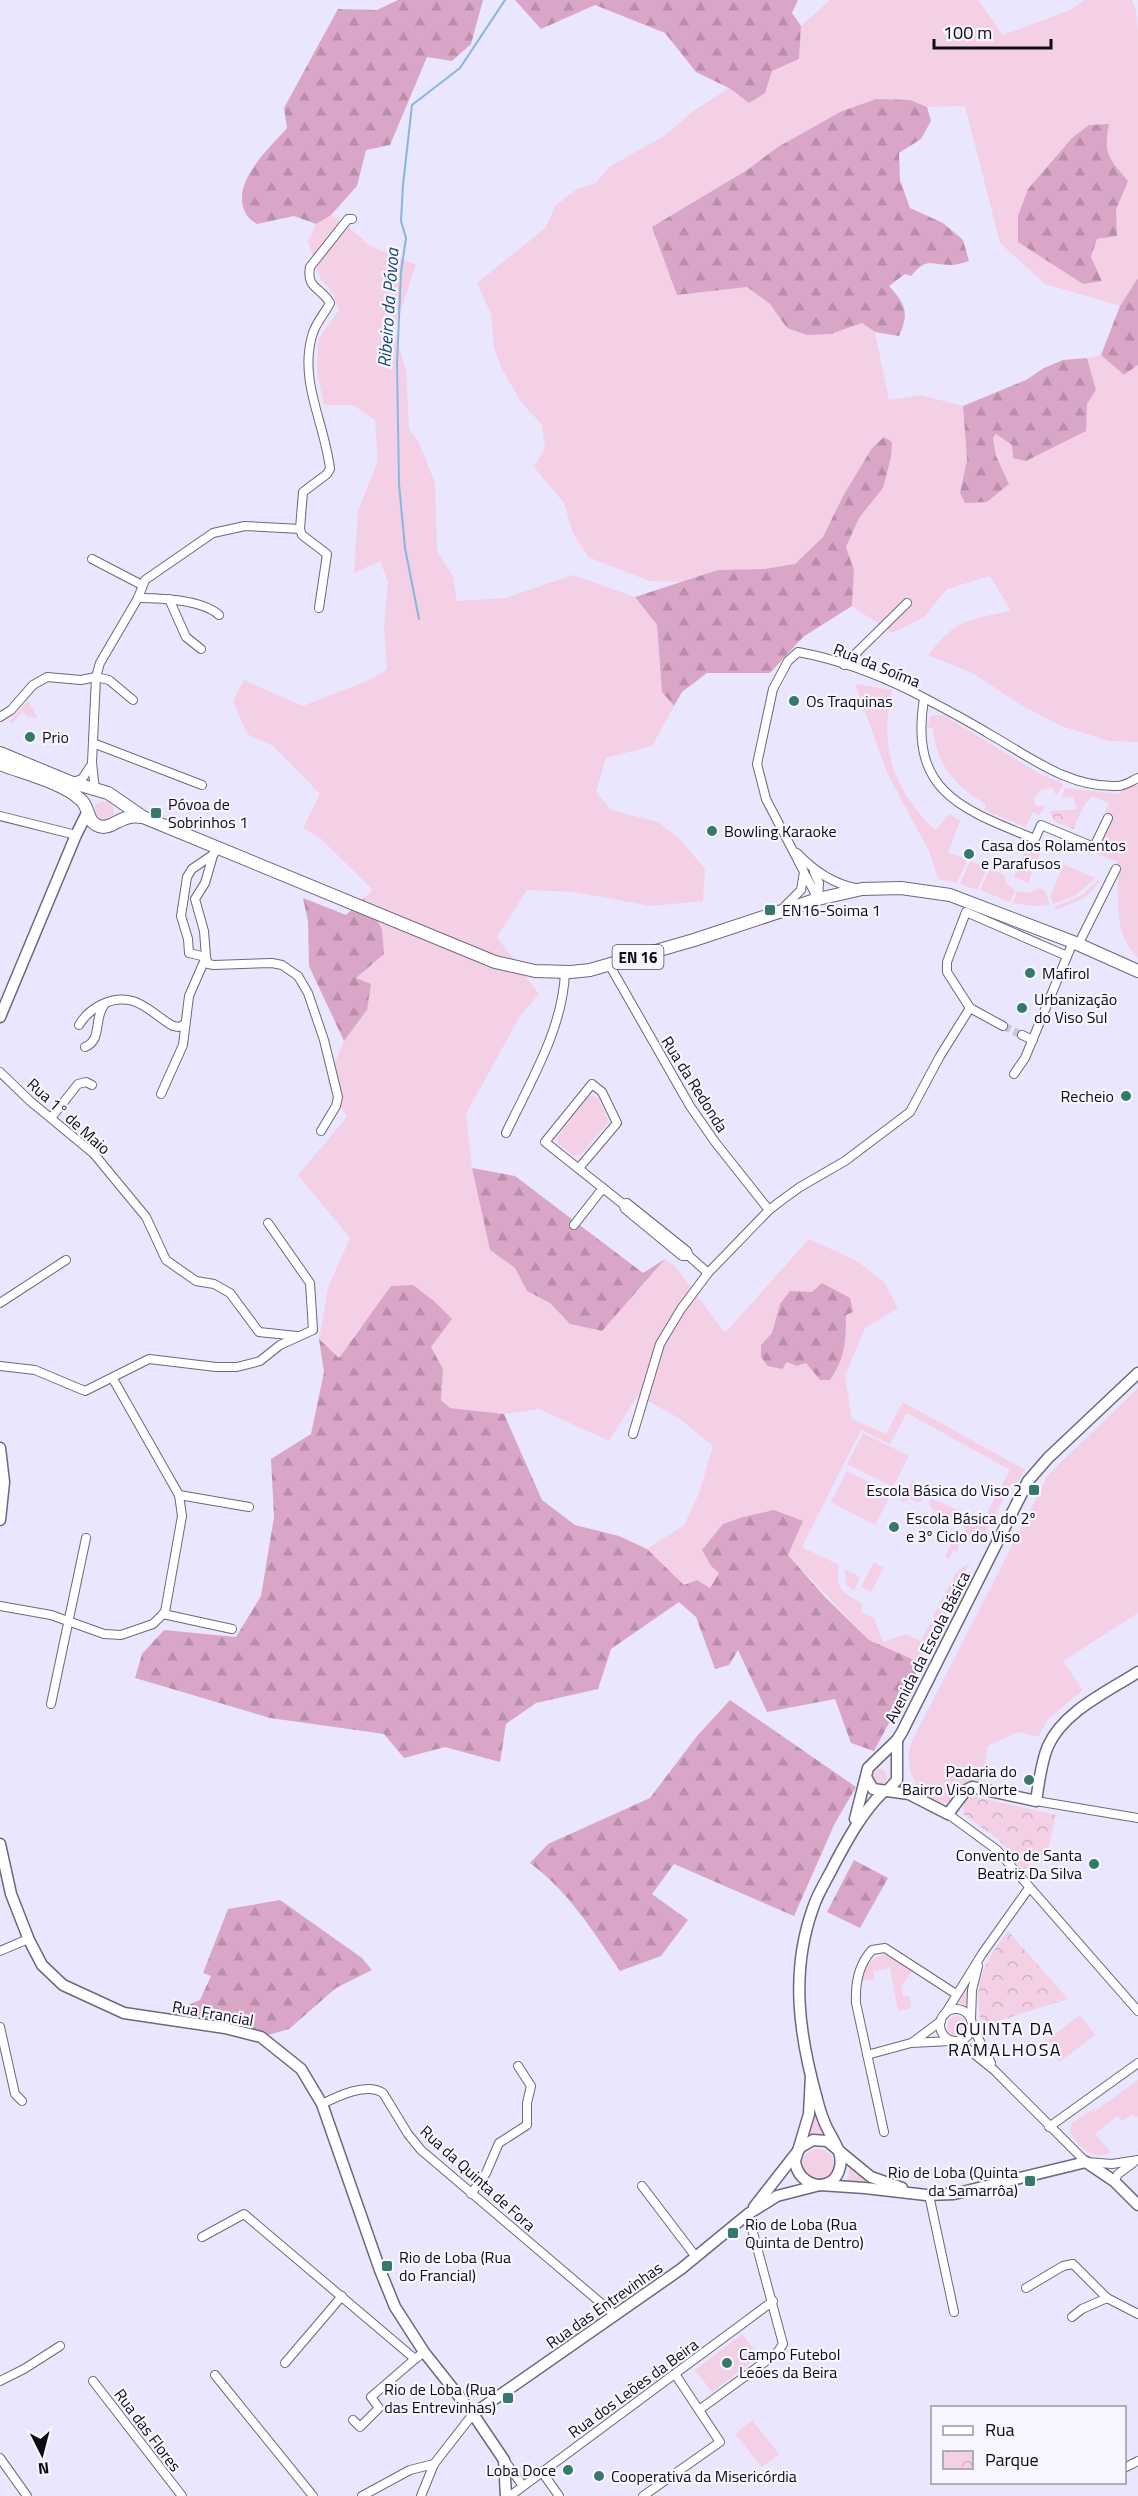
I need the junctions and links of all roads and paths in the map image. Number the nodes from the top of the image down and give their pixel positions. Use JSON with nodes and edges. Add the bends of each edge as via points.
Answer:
{"nodes":[{"id":1,"x":352,"y":219,"type":"dead end"},
{"id":2,"x":300,"y":529,"type":"junction"},
{"id":3,"x":92,"y":559,"type":"dead end"},
{"id":4,"x":142,"y":585,"type":"junction"},
{"id":5,"x":138,"y":598,"type":"junction"},
{"id":6,"x":170,"y":599,"type":"junction"},
{"id":7,"x":907,"y":603,"type":"dead end"},
{"id":8,"x":319,"y":608,"type":"dead end"},
{"id":9,"x":219,"y":615,"type":"dead end"},
{"id":10,"x":201,"y":649,"type":"dead end"},
{"id":11,"x":844,"y":665,"type":"junction"},
{"id":12,"x":96,"y":677,"type":"junction"},
{"id":13,"x":924,"y":699,"type":"junction"},
{"id":14,"x":133,"y":700,"type":"dead end"},
{"id":15,"x":0,"y":717,"type":"edge"},
{"id":16,"x":93,"y":742,"type":"junction"},
{"id":17,"x":0,"y":753,"type":"edge"},
{"id":18,"x":92,"y":763,"type":"junction"},
{"id":19,"x":0,"y":764,"type":"edge"},
{"id":20,"x":1136,"y":779,"type":"edge"},
{"id":21,"x":70,"y":782,"type":"junction"},
{"id":22,"x":202,"y":784,"type":"dead end"},
{"id":23,"x":99,"y":792,"type":"junction"},
{"id":24,"x":118,"y":800,"type":"junction"},
{"id":25,"x":87,"y":811,"type":"junction"},
{"id":26,"x":0,"y":816,"type":"edge"},
{"id":27,"x":143,"y":817,"type":"junction"},
{"id":28,"x":1108,"y":818,"type":"dead end"},
{"id":29,"x":117,"y":821,"type":"junction"},
{"id":30,"x":97,"y":826,"type":"junction"},
{"id":31,"x":76,"y":835,"type":"junction"},
{"id":32,"x":215,"y":851,"type":"junction"},
{"id":33,"x":1116,"y":869,"type":"dead end"},
{"id":34,"x":808,"y":870,"type":"junction"},
{"id":35,"x":861,"y":890,"type":"junction"},
{"id":36,"x":818,"y":899,"type":"junction"},
{"id":37,"x":777,"y":913,"type":"junction"},
{"id":38,"x":1076,"y":943,"type":"junction"},
{"id":39,"x":1067,"y":956,"type":"junction"},
{"id":40,"x":206,"y":957,"type":"junction"},
{"id":41,"x":610,"y":966,"type":"junction"},
{"id":42,"x":1138,"y":971,"type":"edge"},
{"id":43,"x":565,"y":972,"type":"junction"},
{"id":44,"x":106,"y":1003,"type":"junction"},
{"id":45,"x":970,"y":1008,"type":"junction"},
{"id":46,"x":0,"y":1017,"type":"edge"},
{"id":47,"x":185,"y":1024,"type":"junction"},
{"id":48,"x":79,"y":1025,"type":"dead end"},
{"id":49,"x":1003,"y":1026,"type":"tunnel mouth"},
{"id":50,"x":1022,"y":1035,"type":"tunnel mouth"},
{"id":51,"x":1033,"y":1040,"type":"junction"},
{"id":52,"x":85,"y":1047,"type":"dead end"},
{"id":53,"x":0,"y":1072,"type":"edge"},
{"id":54,"x":1014,"y":1074,"type":"dead end"},
{"id":55,"x":92,"y":1085,"type":"dead end"},
{"id":56,"x":161,"y":1094,"type":"dead end"},
{"id":57,"x":51,"y":1118,"type":"junction"},
{"id":58,"x":321,"y":1131,"type":"dead end"},
{"id":59,"x":506,"y":1132,"type":"dead end"},
{"id":60,"x":579,"y":1168,"type":"junction"},
{"id":61,"x":603,"y":1188,"type":"junction"},
{"id":62,"x":769,"y":1210,"type":"junction"},
{"id":63,"x":268,"y":1223,"type":"dead end"},
{"id":64,"x":574,"y":1225,"type":"dead end"},
{"id":65,"x":66,"y":1260,"type":"dead end"},
{"id":66,"x":708,"y":1273,"type":"junction"},
{"id":67,"x":0,"y":1303,"type":"edge"},
{"id":68,"x":297,"y":1336,"type":"junction"},
{"id":69,"x":0,"y":1366,"type":"edge"},
{"id":70,"x":1138,"y":1372,"type":"edge"},
{"id":71,"x":112,"y":1379,"type":"junction"},
{"id":72,"x":633,"y":1434,"type":"dead end"},
{"id":73,"x":0,"y":1448,"type":"edge"},
{"id":74,"x":179,"y":1495,"type":"junction"},
{"id":75,"x":249,"y":1507,"type":"dead end"},
{"id":76,"x":0,"y":1520,"type":"edge"},
{"id":77,"x":86,"y":1538,"type":"dead end"},
{"id":78,"x":0,"y":1606,"type":"edge"},
{"id":79,"x":163,"y":1614,"type":"junction"},
{"id":80,"x":69,"y":1622,"type":"junction"},
{"id":81,"x":232,"y":1629,"type":"dead end"},
{"id":82,"x":1138,"y":1672,"type":"edge"},
{"id":83,"x":51,"y":1704,"type":"dead end"},
{"id":84,"x":897,"y":1740,"type":"junction"},
{"id":85,"x":875,"y":1761,"type":"junction"},
{"id":86,"x":898,"y":1773,"type":"junction"},
{"id":87,"x":866,"y":1777,"type":"junction"},
{"id":88,"x":885,"y":1791,"type":"junction"},
{"id":89,"x":918,"y":1797,"type":"junction"},
{"id":90,"x":1036,"y":1801,"type":"junction"},
{"id":91,"x":948,"y":1814,"type":"junction"},
{"id":92,"x":1138,"y":1818,"type":"edge"},
{"id":93,"x":850,"y":1834,"type":"junction"},
{"id":94,"x":0,"y":1844,"type":"edge"},
{"id":95,"x":4,"y":1878,"type":"edge"},
{"id":96,"x":1029,"y":1888,"type":"junction"},
{"id":97,"x":28,"y":1939,"type":"junction"},
{"id":98,"x":0,"y":1951,"type":"edge"},
{"id":99,"x":982,"y":1954,"type":"junction"},
{"id":100,"x":956,"y":1994,"type":"junction"},
{"id":101,"x":1138,"y":2011,"type":"edge"},
{"id":102,"x":943,"y":2018,"type":"junction"},
{"id":103,"x":972,"y":2023,"type":"junction"},
{"id":104,"x":0,"y":2027,"type":"edge"},
{"id":105,"x":955,"y":2041,"type":"junction"},
{"id":106,"x":912,"y":2043,"type":"junction"},
{"id":107,"x":867,"y":2055,"type":"junction"},
{"id":108,"x":1138,"y":2064,"type":"edge"},
{"id":109,"x":518,"y":2066,"type":"dead end"},
{"id":110,"x":994,"y":2070,"type":"junction"},
{"id":111,"x":811,"y":2075,"type":"junction"},
{"id":112,"x":22,"y":2101,"type":"dead end"},
{"id":113,"x":322,"y":2104,"type":"junction"},
{"id":114,"x":1049,"y":2127,"type":"junction"},
{"id":115,"x":884,"y":2132,"type":"dead end"},
{"id":116,"x":838,"y":2151,"type":"junction"},
{"id":117,"x":797,"y":2153,"type":"junction"},
{"id":118,"x":1137,"y":2160,"type":"edge"},
{"id":119,"x":1086,"y":2162,"type":"junction"},
{"id":120,"x":1114,"y":2181,"type":"junction"},
{"id":121,"x":820,"y":2185,"type":"junction"},
{"id":122,"x":642,"y":2186,"type":"dead end"},
{"id":123,"x":471,"y":2194,"type":"junction"},
{"id":124,"x":927,"y":2195,"type":"junction"},
{"id":125,"x":1138,"y":2205,"type":"edge"},
{"id":126,"x":748,"y":2214,"type":"junction"},
{"id":127,"x":202,"y":2237,"type":"dead end"},
{"id":128,"x":696,"y":2257,"type":"junction"},
{"id":129,"x":1026,"y":2288,"type":"dead end"},
{"id":130,"x":342,"y":2296,"type":"junction"},
{"id":131,"x":1107,"y":2298,"type":"junction"},
{"id":132,"x":773,"y":2301,"type":"junction"},
{"id":133,"x":954,"y":2312,"type":"dead end"},
{"id":134,"x":1138,"y":2314,"type":"edge"},
{"id":135,"x":615,"y":2315,"type":"junction"},
{"id":136,"x":1071,"y":2317,"type":"dead end"},
{"id":137,"x":60,"y":2346,"type":"dead end"},
{"id":138,"x":420,"y":2355,"type":"junction"},
{"id":139,"x":285,"y":2363,"type":"dead end"},
{"id":140,"x":675,"y":2374,"type":"junction"},
{"id":141,"x":215,"y":2375,"type":"dead end"},
{"id":142,"x":0,"y":2381,"type":"edge"},
{"id":143,"x":93,"y":2381,"type":"dead end"},
{"id":144,"x":699,"y":2410,"type":"junction"},
{"id":145,"x":473,"y":2414,"type":"junction"},
{"id":146,"x":353,"y":2420,"type":"dead end"},
{"id":147,"x":0,"y":2458,"type":"edge"},
{"id":148,"x":504,"y":2460,"type":"junction"},
{"id":149,"x":434,"y":2464,"type":"junction"},
{"id":150,"x":542,"y":2472,"type":"junction"},
{"id":151,"x":523,"y":2486,"type":"junction"},
{"id":152,"x":27,"y":2496,"type":"edge"},
{"id":153,"x":182,"y":2496,"type":"edge"},
{"id":154,"x":313,"y":2496,"type":"edge"},
{"id":155,"x":362,"y":2496,"type":"edge"},
{"id":156,"x":421,"y":2496,"type":"edge"},
{"id":157,"x":508,"y":2496,"type":"edge"},
{"id":158,"x":559,"y":2496,"type":"edge"},
{"id":159,"x":643,"y":2496,"type":"edge"}],
"edges":[{"from":1,"to":2,"type":"street","via":[[348,219],[310,267],[310,282],[330,303],[311,337],[309,365],[312,399],[330,469],[303,492]]},
{"from":2,"to":4,"type":"street","via":[[246,526],[213,533]]},
{"from":2,"to":8,"type":"street","via":[[302,535],[327,554]]},
{"from":3,"to":4,"type":"street"},
{"from":4,"to":5,"type":"street"},
{"from":5,"to":6,"type":"street"},
{"from":5,"to":12,"type":"street","via":[[100,663]]},
{"from":6,"to":9,"type":"street","via":[[213,609]]},
{"from":6,"to":10,"type":"street","via":[[183,632]]},
{"from":7,"to":11,"type":"street"},
{"from":11,"to":13,"type":"street","name":"Rua da Soíma"},
{"from":11,"to":34,"type":"street","name":"Rua da Soíma","via":[[798,652],[788,661],[773,689],[758,764],[766,799]]},
{"from":12,"to":14,"type":"street","via":[[109,680]]},
{"from":12,"to":15,"type":"street","via":[[46,677]]},
{"from":12,"to":16,"type":"street"},
{"from":13,"to":20,"type":"street","name":"Rua da Soíma","via":[[1058,774],[1114,786]]},
{"from":13,"to":28,"type":"street","via":[[920,727],[923,752],[942,788],[963,807],[1035,839],[1041,825],[1094,847]]},
{"from":16,"to":18,"type":"street"},
{"from":16,"to":22,"type":"street"},
{"from":17,"to":21,"type":"main road","number":"EN 16"},
{"from":18,"to":21,"type":"street","via":[[82,779]]},
{"from":18,"to":23,"type":"street"},
{"from":19,"to":25,"type":"main road","via":[[66,790],[81,800]]},
{"from":21,"to":23,"type":"main road","number":"EN 16"},
{"from":23,"to":24,"type":"main road","number":"EN 16"},
{"from":23,"to":25,"type":"main road"},
{"from":24,"to":27,"type":"main road","number":"EN 16"},
{"from":24,"to":29,"type":"main road","via":[[121,810]]},
{"from":25,"to":30,"type":"main road"},
{"from":25,"to":31,"type":"street"},
{"from":26,"to":31,"type":"street"},
{"from":27,"to":29,"type":"main road","via":[[129,816]]},
{"from":27,"to":32,"type":"main road","number":"EN 16"},
{"from":29,"to":30,"type":"main road"},
{"from":30,"to":31,"type":"street","via":[[86,825]]},
{"from":31,"to":46,"type":"street"},
{"from":32,"to":40,"type":"street","via":[[205,884],[195,899]]},
{"from":32,"to":40,"type":"street","via":[[187,877],[181,916],[189,953]]},
{"from":32,"to":43,"type":"main road","number":"EN 16","via":[[495,962],[535,971]]},
{"from":33,"to":38,"type":"street"},
{"from":34,"to":35,"type":"street"},
{"from":34,"to":36,"type":"street"},
{"from":34,"to":37,"type":"street","via":[[798,895]]},
{"from":35,"to":36,"type":"main road","number":"EN 16"},
{"from":35,"to":38,"type":"main road","number":"EN 16","via":[[901,888],[950,895]]},
{"from":36,"to":37,"type":"main road","number":"EN 16"},
{"from":37,"to":41,"type":"main road","number":"EN 16"},
{"from":38,"to":39,"type":"street"},
{"from":38,"to":42,"type":"main road","number":"EN 16"},
{"from":39,"to":45,"type":"street","via":[[966,912],[947,962],[948,972]]},
{"from":39,"to":51,"type":"street"},
{"from":40,"to":47,"type":"street","via":[[189,996]]},
{"from":40,"to":58,"type":"street","via":[[214,965],[282,965],[304,984],[324,1040],[338,1097]]},
{"from":41,"to":43,"type":"main road","number":"EN 16"},
{"from":41,"to":62,"type":"street","name":"Rua da Redonda","via":[[690,1106]]},
{"from":43,"to":59,"type":"street","via":[[558,1016]]},
{"from":44,"to":47,"type":"street","via":[[131,1000],[173,1026]]},
{"from":44,"to":48,"type":"street","via":[[85,1015]]},
{"from":44,"to":52,"type":"street","via":[[101,1009],[95,1040]]},
{"from":45,"to":49,"type":"street"},
{"from":45,"to":62,"type":"street","via":[[905,1117]]},
{"from":47,"to":56,"type":"street","via":[[183,1045]]},
{"from":50,"to":51,"type":"street"},
{"from":51,"to":54,"type":"street"},
{"from":53,"to":57,"type":"street","name":"Rua 1° de Maio"},
{"from":55,"to":57,"type":"street","via":[[78,1084]]},
{"from":57,"to":68,"type":"street","name":"Rua 1° de Maio","via":[[94,1154],[146,1217],[166,1260],[196,1281],[214,1284],[230,1293],[259,1332]]},
{"from":60,"to":60,"type":"street","via":[[617,1123],[602,1092],[592,1084],[545,1142]]},
{"from":60,"to":61,"type":"street"},
{"from":61,"to":64,"type":"street"},
{"from":61,"to":66,"type":"street","via":[[682,1256],[689,1256]]},
{"from":62,"to":66,"type":"street"},
{"from":63,"to":68,"type":"street","via":[[310,1283],[313,1330]]},
{"from":65,"to":67,"type":"street"},
{"from":66,"to":72,"type":"street","via":[[660,1344]]},
{"from":68,"to":71,"type":"street","via":[[260,1361],[237,1367],[149,1359]]},
{"from":69,"to":71,"type":"street","via":[[35,1370],[85,1391]]},
{"from":70,"to":84,"type":"street","name":"Avenida da Escola Básica","via":[[1028,1481]]},
{"from":71,"to":74,"type":"street"},
{"from":73,"to":76,"type":"street","via":[[4,1482]]},
{"from":74,"to":75,"type":"street"},
{"from":74,"to":79,"type":"street","via":[[182,1516]]},
{"from":77,"to":80,"type":"street"},
{"from":78,"to":80,"type":"street"},
{"from":79,"to":80,"type":"street","via":[[153,1624],[121,1635],[104,1634]]},
{"from":79,"to":81,"type":"street"},
{"from":80,"to":83,"type":"street"},
{"from":82,"to":90,"type":"street","via":[[1066,1721],[1055,1734],[1048,1747]]},
{"from":84,"to":85,"type":"street","name":"Avenida da Escola Básica"},
{"from":84,"to":86,"type":"street","name":"Avenida da Escola Básica"},
{"from":85,"to":86,"type":"street","via":[[886,1760]]},
{"from":85,"to":87,"type":"street","name":"Avenida da Escola Básica","via":[[868,1767]]},
{"from":86,"to":88,"type":"street","name":"Avenida da Escola Básica","via":[[895,1785]]},
{"from":86,"to":89,"type":"street"},
{"from":87,"to":88,"type":"street","via":[[870,1786]]},
{"from":87,"to":93,"type":"street","name":"Avenida da Escola Básica"},
{"from":88,"to":89,"type":"street"},
{"from":88,"to":93,"type":"street","name":"Avenida da Escola Básica","via":[[865,1810]]},
{"from":89,"to":91,"type":"street"},
{"from":90,"to":91,"type":"street","via":[[972,1787]]},
{"from":90,"to":92,"type":"street"},
{"from":91,"to":96,"type":"street","via":[[997,1850]]},
{"from":93,"to":111,"type":"street","name":"Avenida da Escola Básica","via":[[814,1905],[800,1957],[798,1991]]},
{"from":94,"to":95,"type":"street","name":"Rua Francial"},
{"from":95,"to":97,"type":"street","name":"Rua Francial"},
{"from":96,"to":99,"type":"street"},
{"from":96,"to":101,"type":"street"},
{"from":97,"to":98,"type":"street"},
{"from":97,"to":113,"type":"street","name":"Rua Francial","via":[[45,1969],[63,1985],[97,2002],[124,2013],[261,2037],[301,2069]]},
{"from":99,"to":100,"type":"street"},
{"from":99,"to":103,"type":"street","via":[[974,1978]]},
{"from":100,"to":102,"type":"street"},
{"from":100,"to":107,"type":"street","via":[[892,1950],[873,1950],[855,1985]]},
{"from":102,"to":103,"type":"street","via":[[957,2009],[966,2012]]},
{"from":102,"to":105,"type":"street","via":[[944,2035]]},
{"from":102,"to":106,"type":"street"},
{"from":103,"to":105,"type":"street","via":[[969,2034]]},
{"from":103,"to":110,"type":"street"},
{"from":104,"to":112,"type":"street","via":[[15,2094]]},
{"from":105,"to":106,"type":"street"},
{"from":105,"to":110,"type":"street"},
{"from":106,"to":107,"type":"street"},
{"from":107,"to":115,"type":"street"},
{"from":108,"to":114,"type":"street"},
{"from":109,"to":123,"type":"street","via":[[531,2086],[527,2125],[498,2143],[486,2173]]},
{"from":110,"to":114,"type":"street"},
{"from":111,"to":116,"type":"street","name":"Avenida da Escola Básica","via":[[824,2122]]},
{"from":111,"to":117,"type":"street","name":"Avenida da Escola Básica","via":[[809,2114]]},
{"from":113,"to":123,"type":"street","name":"Rua da Quinta de Fora","via":[[345,2094],[377,2089],[421,2150]]},
{"from":113,"to":138,"type":"street","name":"Rua Francial","via":[[384,2281]]},
{"from":114,"to":119,"type":"street"},
{"from":116,"to":117,"type":"street","via":[[820,2139],[806,2142]]},
{"from":116,"to":121,"type":"street","via":[[838,2173]]},
{"from":116,"to":124,"type":"street","via":[[871,2177]]},
{"from":117,"to":121,"type":"street","via":[[796,2169],[800,2176]]},
{"from":117,"to":126,"type":"street","name":"Rua das Entrevinhas"},
{"from":118,"to":119,"type":"street","via":[[1112,2164]]},
{"from":118,"to":120,"type":"street"},
{"from":119,"to":120,"type":"street"},
{"from":119,"to":124,"type":"street","via":[[954,2194]]},
{"from":120,"to":125,"type":"street"},
{"from":121,"to":124,"type":"street"},
{"from":121,"to":126,"type":"street","name":"Rua das Entrevinhas","via":[[777,2196]]},
{"from":122,"to":128,"type":"street"},
{"from":123,"to":135,"type":"street","name":"Rua da Quinta de Fora"},
{"from":124,"to":133,"type":"street"},
{"from":126,"to":128,"type":"street","name":"Rua das Entrevinhas"},
{"from":126,"to":132,"type":"street"},
{"from":127,"to":130,"type":"street","via":[[244,2214]]},
{"from":128,"to":135,"type":"street","name":"Rua das Entrevinhas"},
{"from":129,"to":131,"type":"street","via":[[1073,2264]]},
{"from":130,"to":138,"type":"street"},
{"from":130,"to":139,"type":"street"},
{"from":131,"to":134,"type":"street"},
{"from":131,"to":136,"type":"street"},
{"from":132,"to":140,"type":"street","name":"Rua dos Leões da Beira"},
{"from":132,"to":144,"type":"street","via":[[783,2344],[777,2353]]},
{"from":135,"to":145,"type":"street","name":"Rua das Entrevinhas"},
{"from":137,"to":142,"type":"street"},
{"from":138,"to":145,"type":"street","name":"Rua Francial"},
{"from":138,"to":146,"type":"street","via":[[371,2397],[379,2408],[360,2427]]},
{"from":140,"to":144,"type":"street"},
{"from":140,"to":150,"type":"street","name":"Rua dos Leões da Beira"},
{"from":141,"to":154,"type":"street"},
{"from":143,"to":153,"type":"street","name":"Rua das Flores"},
{"from":144,"to":159,"type":"street","via":[[720,2442]]},
{"from":145,"to":148,"type":"street","name":"Rua Francial"},
{"from":145,"to":149,"type":"street"},
{"from":147,"to":152,"type":"street"},
{"from":148,"to":151,"type":"street"},
{"from":148,"to":157,"type":"street"},
{"from":149,"to":155,"type":"street","via":[[410,2470]]},
{"from":149,"to":156,"type":"street"},
{"from":150,"to":151,"type":"street","name":"Rua dos Leões da Beira"},
{"from":150,"to":158,"type":"street"},
{"from":151,"to":157,"type":"street","name":"Rua dos Leões da Beira"}]}
